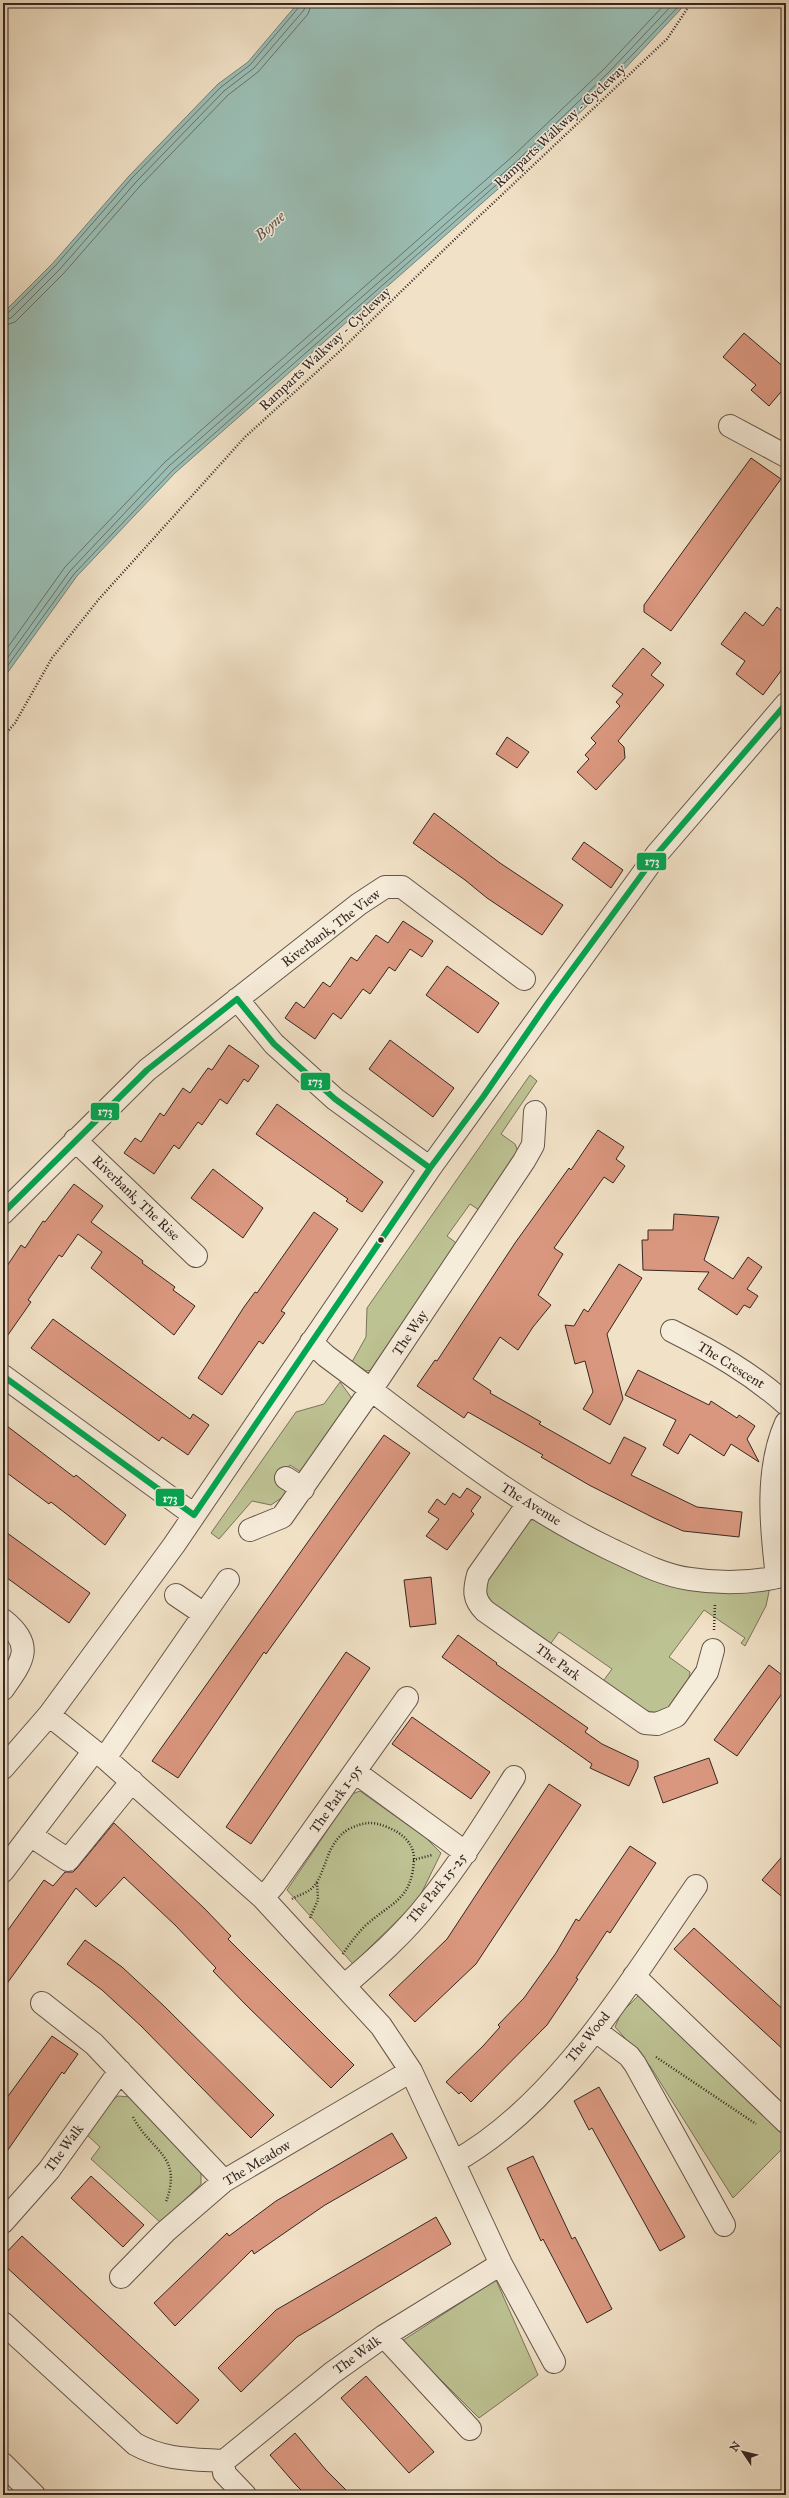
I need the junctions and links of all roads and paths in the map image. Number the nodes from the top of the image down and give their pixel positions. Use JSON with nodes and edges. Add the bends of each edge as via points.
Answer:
{"nodes":[{"id":1,"x":691,"y":3,"type":"edge"},
{"id":2,"x":730,"y":426,"type":"dead end"},
{"id":3,"x":786,"y":456,"type":"edge"},
{"id":4,"x":786,"y":704,"type":"edge"},
{"id":5,"x":3,"y":737,"type":"edge"},
{"id":6,"x":524,"y":979,"type":"dead end"},
{"id":7,"x":237,"y":999,"type":"junction"},
{"id":8,"x":535,"y":1112,"type":"dead end"},
{"id":9,"x":75,"y":1140,"type":"junction"},
{"id":10,"x":430,"y":1168,"type":"junction"},
{"id":11,"x":3,"y":1213,"type":"edge"},
{"id":12,"x":196,"y":1256,"type":"dead end"},
{"id":13,"x":672,"y":1331,"type":"dead end"},
{"id":14,"x":311,"y":1342,"type":"junction"},
{"id":15,"x":3,"y":1376,"type":"edge"},
{"id":16,"x":371,"y":1390,"type":"junction"},
{"id":17,"x":786,"y":1404,"type":"edge"},
{"id":18,"x":786,"y":1423,"type":"edge"},
{"id":19,"x":528,"y":1504,"type":"junction"},
{"id":20,"x":194,"y":1515,"type":"junction"},
{"id":21,"x":250,"y":1530,"type":"dead end"},
{"id":22,"x":782,"y":1576,"type":"edge"},
{"id":23,"x":228,"y":1580,"type":"dead end"},
{"id":24,"x":715,"y":1582,"type":"junction"},
{"id":25,"x":176,"y":1595,"type":"dead end"},
{"id":26,"x":204,"y":1614,"type":"junction"},
{"id":27,"x":3,"y":1620,"type":"edge"},
{"id":28,"x":713,"y":1650,"type":"joint"},
{"id":29,"x":3,"y":1689,"type":"edge"},
{"id":30,"x":407,"y":1698,"type":"dead end"},
{"id":31,"x":49,"y":1715,"type":"junction"},
{"id":32,"x":99,"y":1755,"type":"junction"},
{"id":33,"x":3,"y":1768,"type":"edge"},
{"id":34,"x":355,"y":1772,"type":"junction"},
{"id":35,"x":514,"y":1777,"type":"dead end"},
{"id":36,"x":132,"y":1781,"type":"junction"},
{"id":37,"x":30,"y":1835,"type":"junction"},
{"id":38,"x":466,"y":1853,"type":"junction"},
{"id":39,"x":434,"y":1854,"type":"dead end"},
{"id":40,"x":414,"y":1860,"type":"junction"},
{"id":41,"x":3,"y":1871,"type":"edge"},
{"id":42,"x":317,"y":1880,"type":"junction"},
{"id":43,"x":696,"y":1886,"type":"dead end"},
{"id":44,"x":269,"y":1904,"type":"junction"},
{"id":45,"x":308,"y":1922,"type":"dead end"},
{"id":46,"x":337,"y":1951,"type":"dead end"},
{"id":47,"x":634,"y":1976,"type":"junction"},
{"id":48,"x":344,"y":1986,"type":"junction"},
{"id":49,"x":42,"y":2003,"type":"dead end"},
{"id":50,"x":596,"y":2031,"type":"junction"},
{"id":51,"x":653,"y":2054,"type":"dead end"},
{"id":52,"x":120,"y":2071,"type":"junction"},
{"id":53,"x":411,"y":2071,"type":"junction"},
{"id":54,"x":132,"y":2113,"type":"dead end"},
{"id":55,"x":786,"y":2122,"type":"edge"},
{"id":56,"x":762,"y":2128,"type":"dead end"},
{"id":57,"x":454,"y":2162,"type":"junction"},
{"id":58,"x":224,"y":2181,"type":"junction"},
{"id":59,"x":165,"y":2204,"type":"dead end"},
{"id":60,"x":3,"y":2222,"type":"edge"},
{"id":61,"x":724,"y":2225,"type":"dead end"},
{"id":62,"x":500,"y":2264,"type":"junction"},
{"id":63,"x":121,"y":2277,"type":"dead end"},
{"id":64,"x":3,"y":2323,"type":"edge"},
{"id":65,"x":384,"y":2336,"type":"junction"},
{"id":66,"x":554,"y":2362,"type":"dead end"},
{"id":67,"x":470,"y":2429,"type":"dead end"},
{"id":68,"x":224,"y":2461,"type":"junction"},
{"id":69,"x":3,"y":2464,"type":"edge"},
{"id":70,"x":34,"y":2495,"type":"edge"},
{"id":71,"x":245,"y":2495,"type":"edge"}],
"edges":[{"from":1,"to":5,"type":"path","name":"Ramparts Walkway - Cycleway","via":[[667,39],[341,350],[245,437],[99,599],[52,658],[15,723]]},
{"from":2,"to":3,"type":"street"},
{"from":4,"to":10,"type":"street","via":[[657,854]]},
{"from":6,"to":7,"type":"street","name":"Riverbank, The View","via":[[402,887],[385,887],[359,904]]},
{"from":7,"to":9,"type":"street","name":"Riverbank, The View","via":[[147,1070]]},
{"from":7,"to":10,"type":"street","via":[[274,1044],[335,1098]]},
{"from":8,"to":16,"type":"street","name":"The Way","via":[[533,1145],[524,1161]]},
{"from":9,"to":11,"type":"street","name":"Riverbank, The View"},
{"from":9,"to":12,"type":"street","name":"Riverbank, The Rise"},
{"from":10,"to":14,"type":"street"},
{"from":13,"to":17,"type":"street","name":"The Crescent","via":[[735,1364],[758,1379]]},
{"from":14,"to":16,"type":"street","name":"The Avenue"},
{"from":14,"to":20,"type":"street"},
{"from":15,"to":20,"type":"street"},
{"from":16,"to":19,"type":"street","name":"The Avenue","via":[[480,1472]]},
{"from":16,"to":21,"type":"street","name":"The Way","via":[[294,1484],[282,1518]]},
{"from":18,"to":22,"type":"street","via":[[775,1465],[772,1503]]},
{"from":19,"to":24,"type":"street","name":"The Avenue","via":[[599,1543],[652,1568],[689,1579]]},
{"from":19,"to":28,"type":"street","name":"The Park","via":[[478,1575],[474,1588],[475,1599],[486,1611],[645,1723],[657,1724],[676,1716],[707,1672]]},
{"from":20,"to":31,"type":"street"},
{"from":22,"to":24,"type":"street","name":"The Avenue","via":[[734,1583]]},
{"from":23,"to":26,"type":"street"},
{"from":24,"to":28,"type":"path"},
{"from":25,"to":26,"type":"street"},
{"from":26,"to":32,"type":"street"},
{"from":27,"to":29,"type":"street","via":[[22,1640],[25,1650],[20,1664]]},
{"from":30,"to":34,"type":"street","name":"The Park 1-95"},
{"from":31,"to":32,"type":"street"},
{"from":31,"to":33,"type":"street"},
{"from":32,"to":36,"type":"street"},
{"from":32,"to":37,"type":"street"},
{"from":34,"to":38,"type":"street"},
{"from":34,"to":44,"type":"street","name":"The Park 1-95"},
{"from":35,"to":38,"type":"street","name":"The Park 15-25"},
{"from":36,"to":37,"type":"street","via":[[68,1860]]},
{"from":36,"to":44,"type":"street"},
{"from":37,"to":41,"type":"street"},
{"from":38,"to":48,"type":"street","name":"The Park 15-25","via":[[422,1910],[386,1949]]},
{"from":39,"to":40,"type":"path"},
{"from":40,"to":42,"type":"path","via":[[414,1850],[406,1838],[376,1823],[364,1822],[348,1830],[327,1853]]},
{"from":40,"to":46,"type":"path","via":[[413,1877],[394,1906],[364,1927],[342,1956]]},
{"from":42,"to":44,"type":"path","via":[[312,1889]]},
{"from":42,"to":45,"type":"path","via":[[318,1900]]},
{"from":43,"to":47,"type":"street","name":"The Wood"},
{"from":44,"to":48,"type":"street"},
{"from":47,"to":50,"type":"street","name":"The Wood"},
{"from":47,"to":55,"type":"street"},
{"from":48,"to":53,"type":"street","via":[[381,2026]]},
{"from":49,"to":52,"type":"street","via":[[89,2039]]},
{"from":50,"to":57,"type":"street","name":"The Wood","via":[[507,2126],[476,2150]]},
{"from":50,"to":61,"type":"street","via":[[629,2056],[635,2064]]},
{"from":51,"to":56,"type":"path"},
{"from":52,"to":58,"type":"street"},
{"from":52,"to":60,"type":"street","name":"The Walk","via":[[49,2170]]},
{"from":53,"to":57,"type":"street"},
{"from":53,"to":58,"type":"street","name":"The Meadow"},
{"from":54,"to":59,"type":"path","via":[[140,2130],[165,2157],[170,2168],[172,2186]]},
{"from":57,"to":62,"type":"street"},
{"from":58,"to":63,"type":"street","name":"The Meadow","via":[[165,2232]]},
{"from":62,"to":65,"type":"street","name":"The Walk"},
{"from":62,"to":66,"type":"street"},
{"from":64,"to":68,"type":"street","via":[[135,2444],[152,2453],[170,2457]]},
{"from":65,"to":67,"type":"street"},
{"from":65,"to":68,"type":"street","name":"The Walk","via":[[332,2373]]},
{"from":68,"to":71,"type":"street","via":[[224,2473]]},
{"from":69,"to":70,"type":"street"}]}
